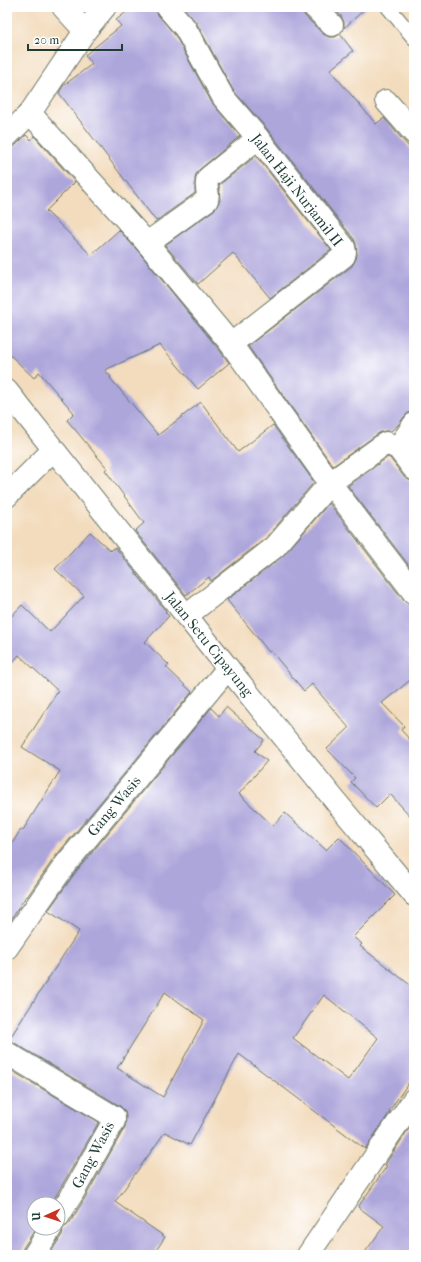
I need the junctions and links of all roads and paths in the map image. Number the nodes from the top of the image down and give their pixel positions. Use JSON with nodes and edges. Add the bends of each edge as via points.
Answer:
{"nodes":[{"id":1,"x":63,"y":7,"type":"edge"},
{"id":2,"x":105,"y":7,"type":"edge"},
{"id":3,"x":167,"y":7,"type":"edge"},
{"id":4,"x":314,"y":7,"type":"edge"},
{"id":5,"x":388,"y":7,"type":"edge"},
{"id":6,"x":332,"y":25,"type":"dead end"},
{"id":7,"x":85,"y":30,"type":"junction"},
{"id":8,"x":414,"y":38,"type":"edge"},
{"id":9,"x":386,"y":101,"type":"dead end"},
{"id":10,"x":30,"y":113,"type":"junction"},
{"id":11,"x":414,"y":134,"type":"edge"},
{"id":12,"x":7,"y":136,"type":"edge"},
{"id":13,"x":258,"y":138,"type":"junction"},
{"id":14,"x":147,"y":243,"type":"junction"},
{"id":15,"x":231,"y":344,"type":"junction"},
{"id":16,"x":7,"y":391,"type":"edge"},
{"id":17,"x":414,"y":424,"type":"edge"},
{"id":18,"x":398,"y":448,"type":"junction"},
{"id":19,"x":53,"y":450,"type":"junction"},
{"id":20,"x":414,"y":469,"type":"edge"},
{"id":21,"x":330,"y":483,"type":"junction"},
{"id":22,"x":7,"y":496,"type":"edge"},
{"id":23,"x":414,"y":593,"type":"edge"},
{"id":24,"x":186,"y":616,"type":"junction"},
{"id":25,"x":228,"y":668,"type":"junction"},
{"id":26,"x":414,"y":895,"type":"edge"},
{"id":27,"x":7,"y":948,"type":"edge"},
{"id":28,"x":7,"y":1053,"type":"edge"},
{"id":29,"x":414,"y":1100,"type":"edge"},
{"id":30,"x":66,"y":1204,"type":"edge"},
{"id":31,"x":46,"y":1236,"type":"edge"},
{"id":32,"x":34,"y":1255,"type":"edge"},
{"id":33,"x":308,"y":1255,"type":"edge"}],
"edges":[{"from":1,"to":7,"type":"street"},
{"from":2,"to":7,"type":"street"},
{"from":3,"to":13,"type":"street","name":"Jalan Haji Nurjamil II","via":[[185,28],[223,97]]},
{"from":4,"to":6,"type":"street"},
{"from":5,"to":8,"type":"lane"},
{"from":7,"to":10,"type":"street"},
{"from":9,"to":11,"type":"street"},
{"from":10,"to":12,"type":"street"},
{"from":10,"to":14,"type":"street"},
{"from":13,"to":14,"type":"street","via":[[208,178],[207,200]]},
{"from":13,"to":15,"type":"street","name":"Jalan Haji Nurjamil II","via":[[344,247],[345,252],[344,256]]},
{"from":14,"to":15,"type":"street"},
{"from":15,"to":21,"type":"street"},
{"from":16,"to":19,"type":"street","name":"Jalan Setu Cipayung"},
{"from":17,"to":18,"type":"street"},
{"from":18,"to":20,"type":"street"},
{"from":18,"to":21,"type":"street","via":[[386,443]]},
{"from":19,"to":22,"type":"street"},
{"from":19,"to":24,"type":"street","name":"Jalan Setu Cipayung"},
{"from":21,"to":23,"type":"street"},
{"from":21,"to":24,"type":"street","via":[[275,547]]},
{"from":24,"to":25,"type":"street","name":"Jalan Setu Cipayung"},
{"from":25,"to":26,"type":"street","name":"Jalan Setu Cipayung"},
{"from":25,"to":27,"type":"street","name":"Gang Wasis","via":[[65,865]]},
{"from":28,"to":30,"type":"street","name":"Gang Wasis","via":[[114,1117]]},
{"from":29,"to":33,"type":"street"},
{"from":31,"to":32,"type":"street"}]}
